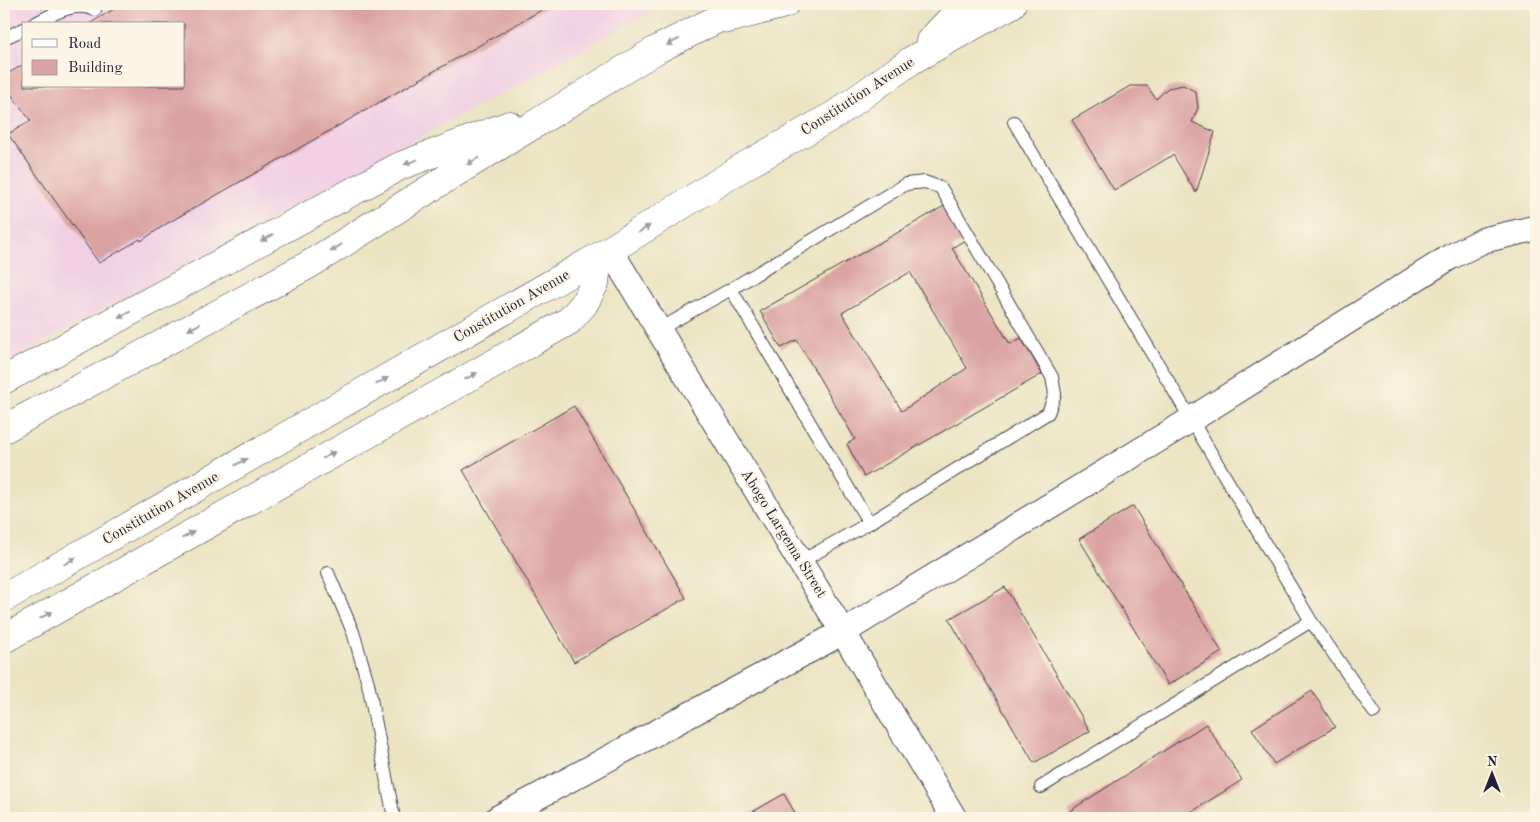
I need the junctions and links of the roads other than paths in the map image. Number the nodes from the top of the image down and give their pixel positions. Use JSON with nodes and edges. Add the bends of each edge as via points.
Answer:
{"nodes":[{"id":1,"x":747,"y":4,"type":"edge"},
{"id":2,"x":785,"y":4,"type":"edge"},
{"id":3,"x":965,"y":4,"type":"edge"},
{"id":4,"x":1012,"y":4,"type":"edge"},
{"id":5,"x":95,"y":10,"type":"dead end"},
{"id":6,"x":38,"y":22,"type":"edge"},
{"id":7,"x":707,"y":24,"type":"junction"},
{"id":8,"x":22,"y":30,"type":"edge"},
{"id":9,"x":4,"y":38,"type":"edge"},
{"id":10,"x":912,"y":60,"type":"junction"},
{"id":11,"x":571,"y":102,"type":"junction"},
{"id":12,"x":1014,"y":122,"type":"dead end"},
{"id":13,"x":1536,"y":228,"type":"edge"},
{"id":14,"x":604,"y":254,"type":"junction"},
{"id":15,"x":731,"y":289,"type":"junction"},
{"id":16,"x":658,"y":330,"type":"junction"},
{"id":17,"x":4,"y":380,"type":"edge"},
{"id":18,"x":1192,"y":419,"type":"junction"},
{"id":19,"x":4,"y":429,"type":"edge"},
{"id":20,"x":869,"y":523,"type":"junction"},
{"id":21,"x":800,"y":562,"type":"junction"},
{"id":22,"x":328,"y":573,"type":"dead end"},
{"id":23,"x":4,"y":598,"type":"edge"},
{"id":24,"x":1311,"y":621,"type":"junction"},
{"id":25,"x":843,"y":632,"type":"junction"},
{"id":26,"x":4,"y":639,"type":"edge"},
{"id":27,"x":1374,"y":712,"type":"dead end"},
{"id":28,"x":1041,"y":787,"type":"dead end"},
{"id":29,"x":394,"y":818,"type":"edge"},
{"id":30,"x":498,"y":818,"type":"edge"},
{"id":31,"x":954,"y":818,"type":"edge"}],
"edges":[{"from":1,"to":7,"type":"main road"},
{"from":2,"to":7,"type":"main road"},
{"from":3,"to":10,"type":"main road"},
{"from":4,"to":10,"type":"main road","name":"Constitution Avenue"},
{"from":5,"to":6,"type":"lane","via":[[81,5],[71,6]]},
{"from":7,"to":11,"type":"main road","one_way":true,"via":[[656,50]]},
{"from":8,"to":9,"type":"lane"},
{"from":14,"to":10,"type":"main road","name":"Constitution Avenue","one_way":true,"via":[[743,167],[836,114]]},
{"from":11,"to":17,"type":"main road","one_way":true,"via":[[400,166]]},
{"from":11,"to":19,"type":"main road","one_way":true,"via":[[310,264]]},
{"from":12,"to":18,"type":"lane"},
{"from":13,"to":18,"type":"street","via":[[1484,240],[1450,257]]},
{"from":14,"to":16,"type":"street","name":"Abogo Largema Street"},
{"from":23,"to":14,"type":"main road","name":"Constitution Avenue","one_way":true},
{"from":26,"to":14,"type":"main road","one_way":true,"via":[[569,321],[584,304]]},
{"from":15,"to":16,"type":"lane"},
{"from":15,"to":20,"type":"lane"},
{"from":15,"to":20,"type":"lane","via":[[906,184],[925,182],[941,188],[1052,377],[1055,394],[1048,413]]},
{"from":16,"to":21,"type":"street","name":"Abogo Largema Street"},
{"from":18,"to":24,"type":"lane"},
{"from":18,"to":25,"type":"street"},
{"from":20,"to":21,"type":"lane"},
{"from":21,"to":25,"type":"street","name":"Abogo Largema Street"},
{"from":22,"to":29,"type":"lane","via":[[354,632],[368,683]]},
{"from":24,"to":27,"type":"lane"},
{"from":24,"to":28,"type":"lane"},
{"from":25,"to":30,"type":"street"},
{"from":25,"to":31,"type":"street","name":"Abogo Largema Street"}]}
